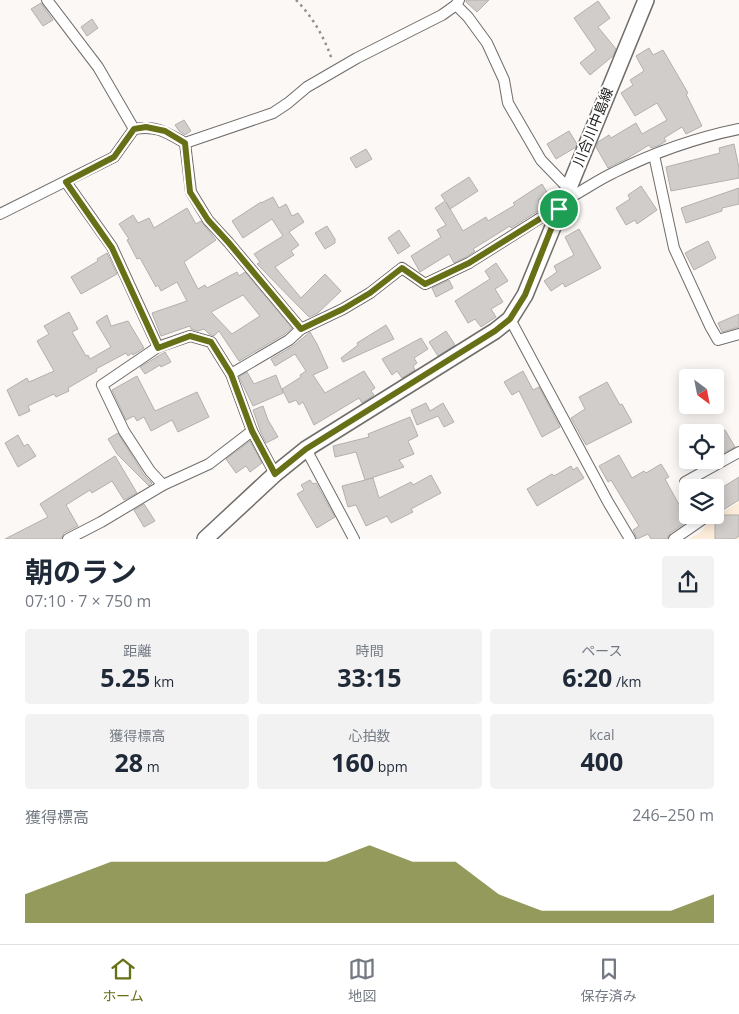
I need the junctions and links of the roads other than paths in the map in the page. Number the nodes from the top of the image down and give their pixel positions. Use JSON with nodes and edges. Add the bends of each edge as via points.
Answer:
{"nodes":[{"id":1,"x":47,"y":0,"type":"edge"},
{"id":2,"x":646,"y":0,"type":"edge"},
{"id":3,"x":458,"y":3,"type":"edge"},
{"id":4,"x":134,"y":129,"type":"junction"},
{"id":5,"x":739,"y":129,"type":"edge"},
{"id":6,"x":185,"y":143,"type":"junction"},
{"id":7,"x":654,"y":155,"type":"junction"},
{"id":8,"x":66,"y":182,"type":"junction"},
{"id":9,"x":563,"y":199,"type":"junction"},
{"id":10,"x":0,"y":214,"type":"edge"},
{"id":11,"x":510,"y":319,"type":"junction"},
{"id":12,"x":301,"y":329,"type":"junction"},
{"id":13,"x":739,"y":334,"type":"edge"},
{"id":14,"x":158,"y":348,"type":"junction"},
{"id":15,"x":231,"y":374,"type":"junction"},
{"id":16,"x":252,"y":431,"type":"junction"},
{"id":17,"x":306,"y":449,"type":"junction"},
{"id":18,"x":739,"y":452,"type":"edge"},
{"id":19,"x":275,"y":474,"type":"junction"},
{"id":20,"x":690,"y":479,"type":"edge"},
{"id":21,"x":162,"y":485,"type":"junction"},
{"id":22,"x":696,"y":524,"type":"edge"},
{"id":23,"x":68,"y":539,"type":"edge"},
{"id":24,"x":204,"y":539,"type":"edge"},
{"id":25,"x":354,"y":539,"type":"edge"},
{"id":26,"x":630,"y":539,"type":"edge"},
{"id":27,"x":674,"y":539,"type":"edge"}],
"edges":[{"from":1,"to":4,"type":"street","via":[[98,67]]},
{"from":2,"to":9,"type":"main road","name":"川合川中島線"},
{"from":3,"to":6,"type":"street","via":[[442,15],[307,87],[273,113]]},
{"from":3,"to":9,"type":"street","via":[[487,43],[504,80],[508,104]]},
{"from":4,"to":6,"type":"street","via":[[146,127],[165,131]]},
{"from":4,"to":8,"type":"street","via":[[114,157]]},
{"from":5,"to":7,"type":"street","via":[[690,141]]},
{"from":6,"to":12,"type":"street","via":[[190,192],[208,220]]},
{"from":7,"to":9,"type":"street"},
{"from":7,"to":13,"type":"street","via":[[674,248],[710,326],[718,340]]},
{"from":8,"to":10,"type":"street"},
{"from":8,"to":14,"type":"street","via":[[112,248]]},
{"from":9,"to":11,"type":"main road","name":"川合川中島線","via":[[525,295]]},
{"from":9,"to":12,"type":"street","via":[[546,215],[469,263],[425,284],[402,268],[370,293]]},
{"from":11,"to":17,"type":"main road","name":"川合川中島線"},
{"from":11,"to":26,"type":"street"},
{"from":12,"to":15,"type":"street","via":[[289,340]]},
{"from":14,"to":15,"type":"street","via":[[190,336],[211,342]]},
{"from":14,"to":21,"type":"street","via":[[102,385],[124,431]]},
{"from":15,"to":16,"type":"street"},
{"from":16,"to":19,"type":"street"},
{"from":16,"to":21,"type":"street","via":[[209,464]]},
{"from":17,"to":19,"type":"main road","name":"川合川中島線"},
{"from":17,"to":25,"type":"street"},
{"from":18,"to":20,"type":"street"},
{"from":19,"to":24,"type":"main road","name":"川合川中島線"},
{"from":21,"to":23,"type":"street"},
{"from":22,"to":27,"type":"street"}]}
